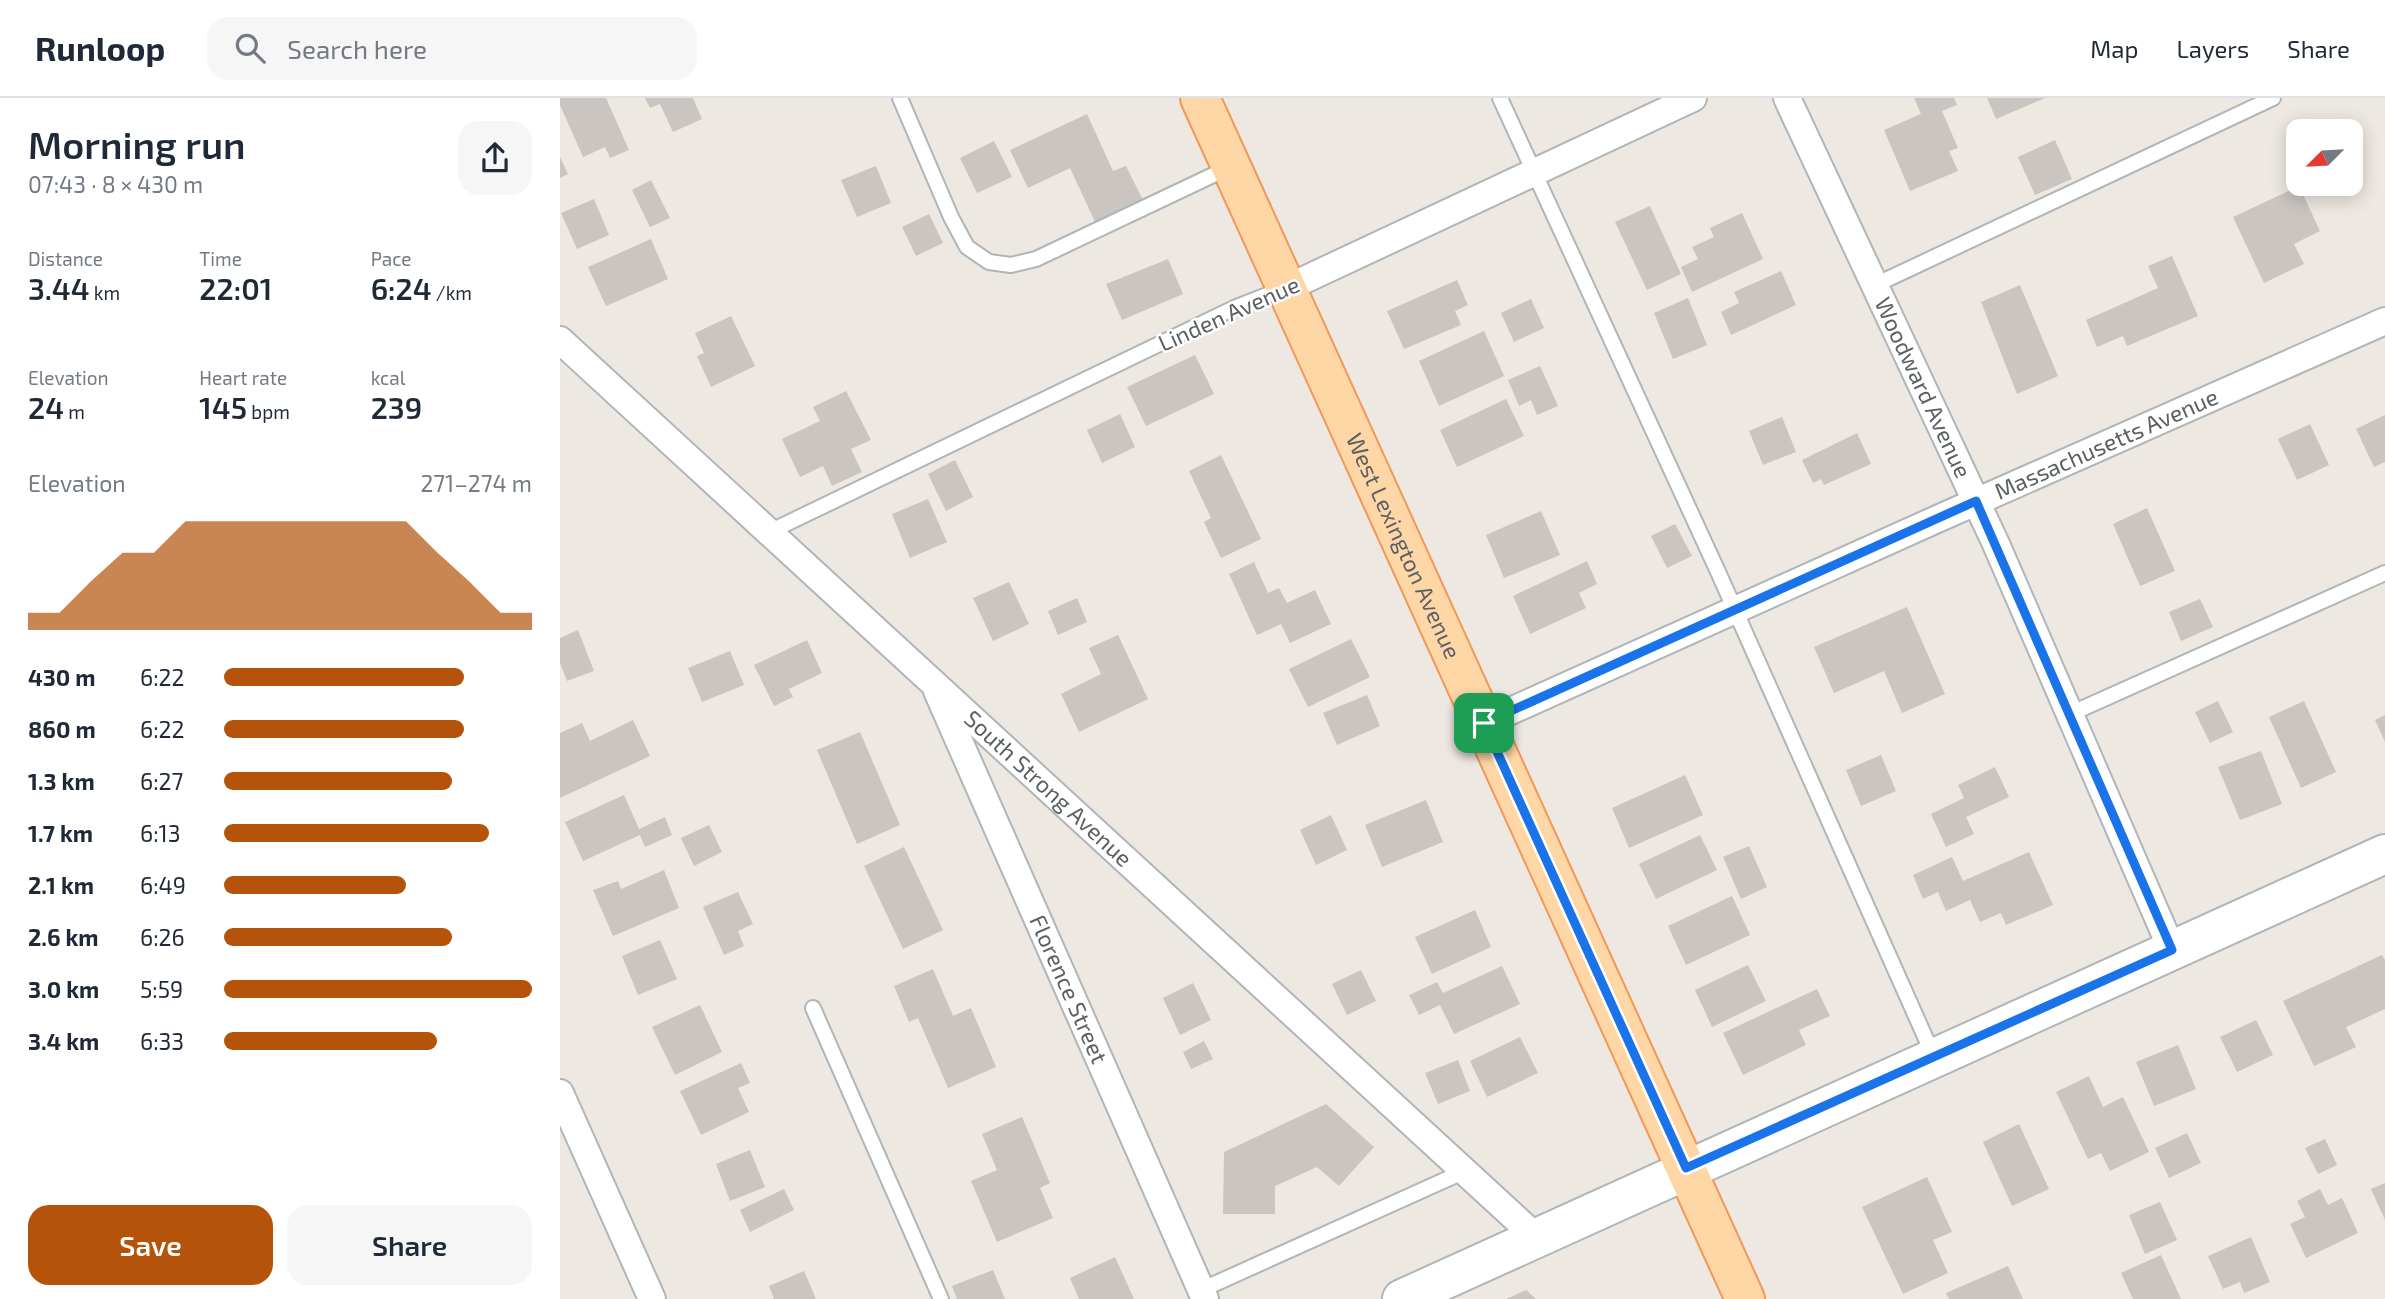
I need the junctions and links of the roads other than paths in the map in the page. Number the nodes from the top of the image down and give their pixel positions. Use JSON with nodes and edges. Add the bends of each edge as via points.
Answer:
{"nodes":[{"id":1,"x":900,"y":98,"type":"edge"},
{"id":2,"x":1200,"y":98,"type":"edge"},
{"id":3,"x":1500,"y":98,"type":"edge"},
{"id":4,"x":1693,"y":98,"type":"edge"},
{"id":5,"x":1787,"y":98,"type":"edge"},
{"id":6,"x":2273,"y":98,"type":"edge"},
{"id":7,"x":1232,"y":167,"type":"junction"},
{"id":8,"x":1535,"y":174,"type":"junction"},
{"id":9,"x":1875,"y":285,"type":"junction"},
{"id":10,"x":1287,"y":288,"type":"junction"},
{"id":11,"x":2385,"y":321,"type":"edge"},
{"id":12,"x":560,"y":340,"type":"edge"},
{"id":13,"x":1976,"y":501,"type":"junction"},
{"id":14,"x":767,"y":533,"type":"junction"},
{"id":15,"x":2385,"y":573,"type":"edge"},
{"id":16,"x":1735,"y":610,"type":"junction"},
{"id":17,"x":932,"y":680,"type":"junction"},
{"id":18,"x":2070,"y":715,"type":"junction"},
{"id":19,"x":1484,"y":723,"type":"junction"},
{"id":20,"x":2385,"y":854,"type":"edge"},
{"id":21,"x":2172,"y":950,"type":"junction"},
{"id":22,"x":813,"y":1009,"type":"dead end"},
{"id":23,"x":1935,"y":1058,"type":"junction"},
{"id":24,"x":560,"y":1093,"type":"edge"},
{"id":25,"x":1686,"y":1168,"type":"junction"},
{"id":26,"x":1465,"y":1171,"type":"junction"},
{"id":27,"x":1537,"y":1238,"type":"junction"},
{"id":28,"x":1203,"y":1294,"type":"edge"},
{"id":29,"x":652,"y":1299,"type":"edge"},
{"id":30,"x":942,"y":1299,"type":"edge"},
{"id":31,"x":1402,"y":1299,"type":"edge"},
{"id":32,"x":1745,"y":1299,"type":"edge"}],
"edges":[{"from":1,"to":7,"type":"lane","via":[[967,247],[989,262],[1011,265],[1036,259]]},
{"from":2,"to":7,"type":"main road","name":"West Lexington Avenue"},
{"from":3,"to":8,"type":"lane"},
{"from":4,"to":8,"type":"street","name":"Linden Avenue"},
{"from":5,"to":9,"type":"street","name":"Woodward Avenue"},
{"from":6,"to":9,"type":"lane"},
{"from":7,"to":10,"type":"main road","name":"West Lexington Avenue"},
{"from":8,"to":10,"type":"street","name":"Linden Avenue"},
{"from":8,"to":16,"type":"lane"},
{"from":9,"to":13,"type":"street","name":"Woodward Avenue"},
{"from":10,"to":14,"type":"lane","name":"Linden Avenue","via":[[1234,308]]},
{"from":10,"to":19,"type":"main road","name":"West Lexington Avenue"},
{"from":11,"to":13,"type":"street","name":"Massachusetts Avenue"},
{"from":12,"to":14,"type":"street","name":"South Strong Avenue"},
{"from":13,"to":16,"type":"street","name":"Massachusetts Avenue"},
{"from":13,"to":18,"type":"street","name":"Woodward Avenue"},
{"from":14,"to":17,"type":"street","name":"South Strong Avenue"},
{"from":15,"to":18,"type":"lane"},
{"from":16,"to":19,"type":"street","name":"Massachusetts Avenue"},
{"from":16,"to":23,"type":"lane"},
{"from":17,"to":26,"type":"street","name":"South Strong Avenue"},
{"from":17,"to":28,"type":"street","name":"Florence Street"},
{"from":18,"to":21,"type":"street","name":"Woodward Avenue"},
{"from":19,"to":25,"type":"main road","name":"West Lexington Avenue"},
{"from":20,"to":21,"type":"street"},
{"from":21,"to":23,"type":"street"},
{"from":22,"to":30,"type":"lane"},
{"from":23,"to":25,"type":"street"},
{"from":24,"to":29,"type":"street"},
{"from":25,"to":27,"type":"street"},
{"from":25,"to":32,"type":"main road","name":"West Lexington Avenue"},
{"from":26,"to":27,"type":"street","name":"South Strong Avenue"},
{"from":26,"to":28,"type":"lane"},
{"from":27,"to":31,"type":"street"}]}
